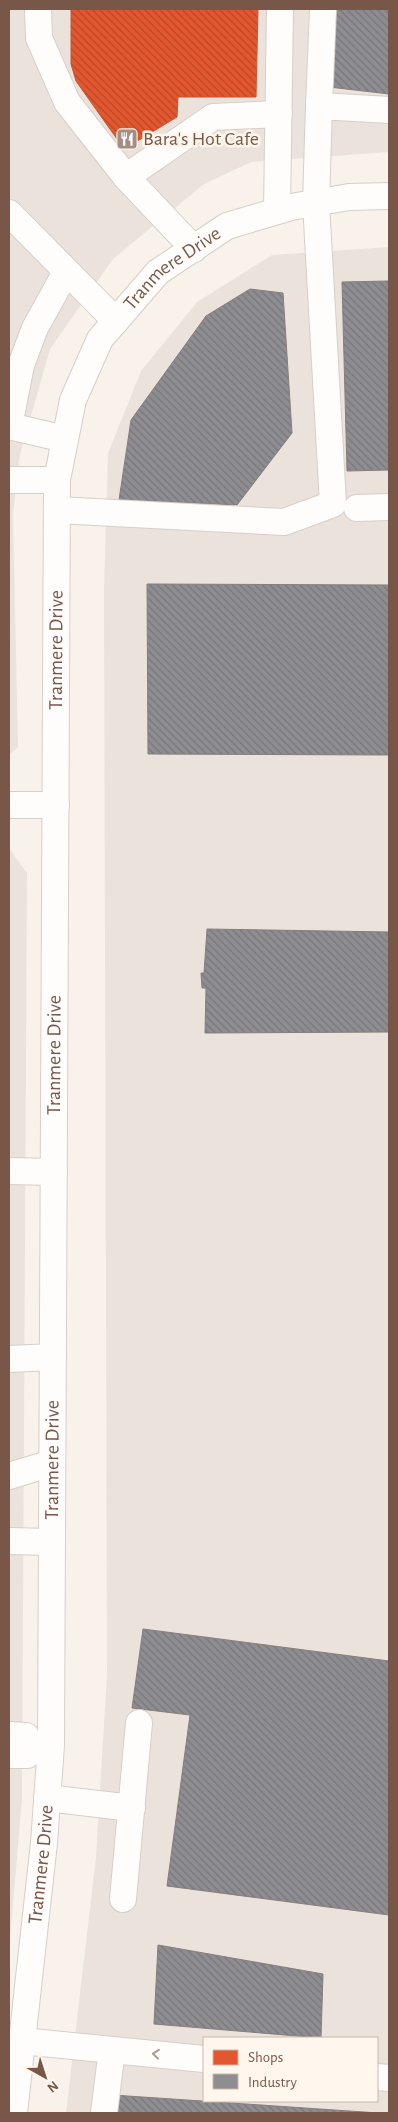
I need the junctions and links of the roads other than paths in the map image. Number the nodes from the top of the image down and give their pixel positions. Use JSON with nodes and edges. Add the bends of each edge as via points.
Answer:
{"nodes":[{"id":1,"x":38,"y":9,"type":"edge"},
{"id":2,"x":280,"y":9,"type":"edge"},
{"id":3,"x":323,"y":9,"type":"edge"},
{"id":4,"x":319,"y":106,"type":"junction"},
{"id":5,"x":389,"y":110,"type":"edge"},
{"id":6,"x":279,"y":114,"type":"junction"},
{"id":7,"x":126,"y":177,"type":"junction"},
{"id":8,"x":389,"y":196,"type":"edge"},
{"id":9,"x":316,"y":203,"type":"junction"},
{"id":10,"x":277,"y":211,"type":"junction"},
{"id":11,"x":9,"y":213,"type":"edge"},
{"id":12,"x":194,"y":249,"type":"junction"},
{"id":13,"x":66,"y":272,"type":"junction"},
{"id":14,"x":116,"y":321,"type":"junction"},
{"id":15,"x":9,"y":426,"type":"edge"},
{"id":16,"x":65,"y":439,"type":"junction"},
{"id":17,"x":9,"y":480,"type":"edge"},
{"id":18,"x":57,"y":480,"type":"junction"},
{"id":19,"x":357,"y":508,"type":"dead end"},
{"id":20,"x":389,"y":508,"type":"edge"},
{"id":21,"x":57,"y":510,"type":"junction"},
{"id":22,"x":9,"y":805,"type":"edge"},
{"id":23,"x":56,"y":805,"type":"junction"},
{"id":24,"x":9,"y":1171,"type":"edge"},
{"id":25,"x":54,"y":1172,"type":"junction"},
{"id":26,"x":53,"y":1357,"type":"junction"},
{"id":27,"x":9,"y":1359,"type":"edge"},
{"id":28,"x":52,"y":1463,"type":"junction"},
{"id":29,"x":9,"y":1476,"type":"edge"},
{"id":30,"x":9,"y":1541,"type":"edge"},
{"id":31,"x":52,"y":1542,"type":"junction"},
{"id":32,"x":139,"y":1723,"type":"dead end"},
{"id":33,"x":25,"y":1745,"type":"edge"},
{"id":34,"x":47,"y":1798,"type":"junction"},
{"id":35,"x":132,"y":1808,"type":"junction"},
{"id":36,"x":123,"y":1899,"type":"dead end"},
{"id":37,"x":18,"y":1987,"type":"edge"},
{"id":38,"x":18,"y":2031,"type":"edge"},
{"id":39,"x":112,"y":2050,"type":"junction"},
{"id":40,"x":203,"y":2059,"type":"edge"},
{"id":41,"x":14,"y":2113,"type":"edge"},
{"id":42,"x":104,"y":2113,"type":"edge"}],
"edges":[{"from":1,"to":7,"type":"street","via":[[39,38],[67,102]]},
{"from":2,"to":6,"type":"street"},
{"from":3,"to":4,"type":"street"},
{"from":4,"to":5,"type":"street"},
{"from":4,"to":9,"type":"street"},
{"from":6,"to":7,"type":"street","via":[[213,117]]},
{"from":6,"to":10,"type":"street"},
{"from":7,"to":12,"type":"street"},
{"from":8,"to":9,"type":"street","name":"Tranmere Drive","via":[[349,197]]},
{"from":9,"to":10,"type":"street","name":"Tranmere Drive"},
{"from":9,"to":21,"type":"street","via":[[333,504],[284,522]]},
{"from":10,"to":12,"type":"street","name":"Tranmere Drive","via":[[227,226]]},
{"from":11,"to":13,"type":"street"},
{"from":12,"to":14,"type":"street","name":"Tranmere Drive","via":[[158,272]]},
{"from":13,"to":14,"type":"street"},
{"from":13,"to":15,"type":"street","via":[[35,328],[20,365]]},
{"from":14,"to":16,"type":"street","name":"Tranmere Drive","via":[[100,339],[73,400]]},
{"from":15,"to":16,"type":"street"},
{"from":16,"to":18,"type":"street","name":"Tranmere Drive"},
{"from":17,"to":18,"type":"street"},
{"from":18,"to":21,"type":"street","name":"Tranmere Drive"},
{"from":19,"to":20,"type":"street"},
{"from":21,"to":23,"type":"street","name":"Tranmere Drive"},
{"from":22,"to":23,"type":"street"},
{"from":23,"to":25,"type":"street","name":"Tranmere Drive"},
{"from":24,"to":25,"type":"street"},
{"from":25,"to":26,"type":"street","name":"Tranmere Drive"},
{"from":26,"to":27,"type":"street"},
{"from":26,"to":28,"type":"street","name":"Tranmere Drive"},
{"from":28,"to":29,"type":"street"},
{"from":28,"to":31,"type":"street","name":"Tranmere Drive"},
{"from":30,"to":31,"type":"street"},
{"from":31,"to":33,"type":"street","name":"Tranmere Drive"},
{"from":32,"to":35,"type":"street"},
{"from":33,"to":34,"type":"street","name":"Tranmere Drive"},
{"from":34,"to":35,"type":"street"},
{"from":34,"to":37,"type":"street","name":"Tranmere Drive"},
{"from":35,"to":36,"type":"street"},
{"from":37,"to":38,"type":"street","name":"Tranmere Drive"},
{"from":38,"to":39,"type":"street"},
{"from":38,"to":41,"type":"street","name":"Tranmere Drive"},
{"from":40,"to":39,"type":"street","one_way":true},
{"from":39,"to":42,"type":"street"}]}
